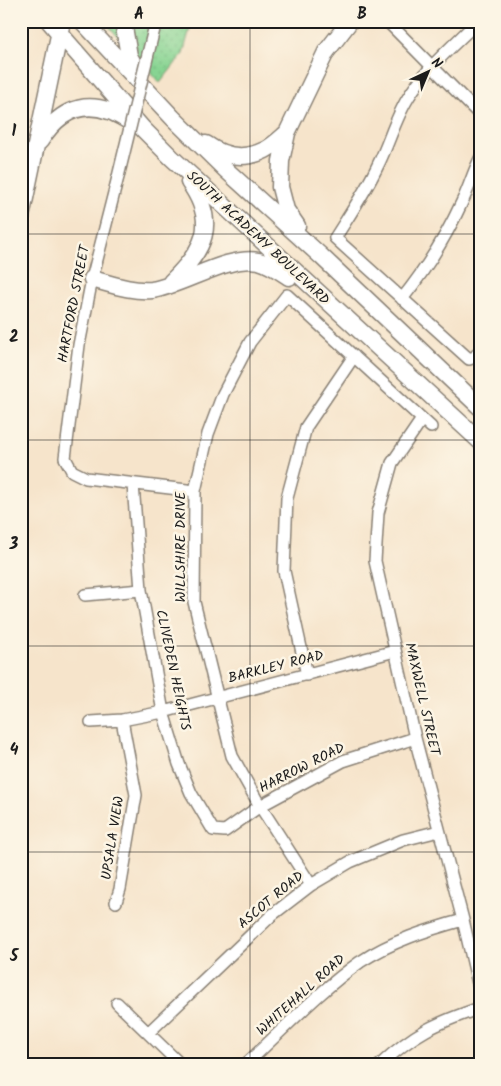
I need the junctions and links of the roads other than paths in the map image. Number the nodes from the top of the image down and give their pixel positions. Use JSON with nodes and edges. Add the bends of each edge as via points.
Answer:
{"nodes":[{"id":1,"x":82,"y":21,"type":"edge"},
{"id":2,"x":123,"y":21,"type":"edge"},
{"id":3,"x":156,"y":21,"type":"edge"},
{"id":4,"x":350,"y":21,"type":"edge"},
{"id":5,"x":387,"y":21,"type":"edge"},
{"id":6,"x":478,"y":21,"type":"edge"},
{"id":7,"x":57,"y":25,"type":"edge"},
{"id":8,"x":432,"y":67,"type":"junction"},
{"id":9,"x":152,"y":95,"type":"junction"},
{"id":10,"x":480,"y":115,"type":"edge"},
{"id":11,"x":174,"y":118,"type":"junction"},
{"id":12,"x":143,"y":129,"type":"junction"},
{"id":13,"x":287,"y":133,"type":"junction"},
{"id":14,"x":36,"y":147,"type":"junction"},
{"id":15,"x":172,"y":158,"type":"junction"},
{"id":16,"x":480,"y":159,"type":"edge"},
{"id":17,"x":21,"y":217,"type":"edge"},
{"id":18,"x":322,"y":257,"type":"junction"},
{"id":19,"x":92,"y":279,"type":"junction"},
{"id":20,"x":167,"y":286,"type":"junction"},
{"id":21,"x":402,"y":299,"type":"junction"},
{"id":22,"x":332,"y":306,"type":"junction"},
{"id":23,"x":477,"y":353,"type":"edge"},
{"id":24,"x":354,"y":356,"type":"junction"},
{"id":25,"x":480,"y":407,"type":"edge"},
{"id":26,"x":480,"y":441,"type":"edge"},
{"id":27,"x":133,"y":484,"type":"junction"},
{"id":28,"x":195,"y":491,"type":"junction"},
{"id":29,"x":141,"y":590,"type":"junction"},
{"id":30,"x":85,"y":595,"type":"dead end"},
{"id":31,"x":395,"y":651,"type":"junction"},
{"id":32,"x":307,"y":675,"type":"junction"},
{"id":33,"x":217,"y":697,"type":"junction"},
{"id":34,"x":163,"y":712,"type":"junction"},
{"id":35,"x":122,"y":720,"type":"junction"},
{"id":36,"x":91,"y":722,"type":"dead end"},
{"id":37,"x":415,"y":738,"type":"junction"},
{"id":38,"x":260,"y":806,"type":"junction"},
{"id":39,"x":439,"y":831,"type":"junction"},
{"id":40,"x":311,"y":885,"type":"junction"},
{"id":41,"x":116,"y":902,"type":"dead end"},
{"id":42,"x":463,"y":920,"type":"junction"},
{"id":43,"x":480,"y":992,"type":"edge"},
{"id":44,"x":117,"y":1003,"type":"dead end"},
{"id":45,"x":480,"y":1008,"type":"edge"},
{"id":46,"x":148,"y":1033,"type":"junction"},
{"id":47,"x":181,"y":1065,"type":"edge"},
{"id":48,"x":245,"y":1065,"type":"edge"},
{"id":49,"x":380,"y":1065,"type":"edge"}],
"edges":[{"from":1,"to":9,"type":"highway","name":"SOUTH ACADEMY BOULEVARD"},
{"from":2,"to":9,"type":"highway","via":[[129,56]]},
{"from":3,"to":19,"type":"street","name":"HARTFORD STREET","bridge":true},
{"from":4,"to":13,"type":"highway","via":[[326,52]]},
{"from":5,"to":8,"type":"street"},
{"from":6,"to":8,"type":"street"},
{"from":7,"to":12,"type":"highway","name":"SOUTH ACADEMY BOULEVARD"},
{"from":7,"to":14,"type":"highway"},
{"from":8,"to":10,"type":"street"},
{"from":8,"to":21,"type":"street","via":[[408,96],[366,190],[335,238]]},
{"from":9,"to":11,"type":"highway","name":"SOUTH ACADEMY BOULEVARD"},
{"from":11,"to":13,"type":"highway","via":[[213,149],[235,156],[266,150]]},
{"from":11,"to":18,"type":"highway","name":"SOUTH ACADEMY BOULEVARD"},
{"from":12,"to":14,"type":"highway","via":[[110,111],[78,109],[63,115],[50,126]]},
{"from":12,"to":15,"type":"highway","name":"SOUTH ACADEMY BOULEVARD"},
{"from":13,"to":18,"type":"highway","via":[[280,187],[286,210]]},
{"from":14,"to":17,"type":"highway"},
{"from":15,"to":20,"type":"highway","via":[[197,193],[205,227],[198,252]]},
{"from":15,"to":22,"type":"highway","name":"SOUTH ACADEMY BOULEVARD"},
{"from":16,"to":21,"type":"street","via":[[439,246]]},
{"from":18,"to":25,"type":"highway","name":"SOUTH ACADEMY BOULEVARD"},
{"from":19,"to":20,"type":"highway","via":[[132,289],[152,290]]},
{"from":19,"to":27,"type":"street","name":"HARTFORD STREET","via":[[79,345],[65,458],[72,471],[86,478]]},
{"from":20,"to":22,"type":"highway","via":[[228,265],[259,262],[274,267]]},
{"from":21,"to":23,"type":"street","via":[[469,358]]},
{"from":22,"to":26,"type":"highway","name":"SOUTH ACADEMY BOULEVARD"},
{"from":24,"to":28,"type":"street","name":"WILLSHIRE DRIVE","via":[[287,295],[250,342],[223,394],[208,434]]},
{"from":24,"to":31,"type":"street","name":"MAXWELL STREET","via":[[426,423],[392,463],[378,513],[375,561]]},
{"from":24,"to":32,"type":"street","via":[[306,427],[287,498],[284,571]]},
{"from":27,"to":28,"type":"street","name":"HARTFORD STREET"},
{"from":27,"to":29,"type":"street","name":"CLIVEDEN HEIGHTS"},
{"from":28,"to":33,"type":"street","name":"WILLSHIRE DRIVE","via":[[194,602]]},
{"from":29,"to":30,"type":"street"},
{"from":29,"to":34,"type":"street","name":"CLIVEDEN HEIGHTS"},
{"from":31,"to":32,"type":"street","name":"BARKLEY ROAD"},
{"from":31,"to":37,"type":"street","name":"MAXWELL STREET"},
{"from":32,"to":33,"type":"street","name":"BARKLEY ROAD"},
{"from":33,"to":34,"type":"street","name":"BARKLEY ROAD"},
{"from":33,"to":38,"type":"street","name":"WILLSHIRE DRIVE","via":[[232,756]]},
{"from":34,"to":35,"type":"street","name":"BARKLEY ROAD"},
{"from":34,"to":38,"type":"street","name":"CLIVEDEN HEIGHTS","via":[[191,793],[213,830],[225,831]]},
{"from":35,"to":36,"type":"street","name":"BARKLEY ROAD"},
{"from":35,"to":41,"type":"street","name":"UPSALA VIEW","via":[[136,795]]},
{"from":37,"to":38,"type":"street","name":"HARROW ROAD","via":[[343,761]]},
{"from":37,"to":39,"type":"street","name":"MAXWELL STREET"},
{"from":38,"to":40,"type":"street","name":"WILLSHIRE DRIVE"},
{"from":39,"to":40,"type":"street","name":"ASCOT ROAD","via":[[403,840],[359,858]]},
{"from":39,"to":42,"type":"street","name":"MAXWELL STREET"},
{"from":40,"to":46,"type":"street","name":"ASCOT ROAD","via":[[272,916]]},
{"from":42,"to":43,"type":"street","name":"MAXWELL STREET"},
{"from":42,"to":48,"type":"street","name":"WHITEHALL ROAD","via":[[418,933],[361,962],[334,982]]},
{"from":44,"to":46,"type":"street"},
{"from":45,"to":49,"type":"street","via":[[422,1031]]},
{"from":46,"to":47,"type":"street"}]}
